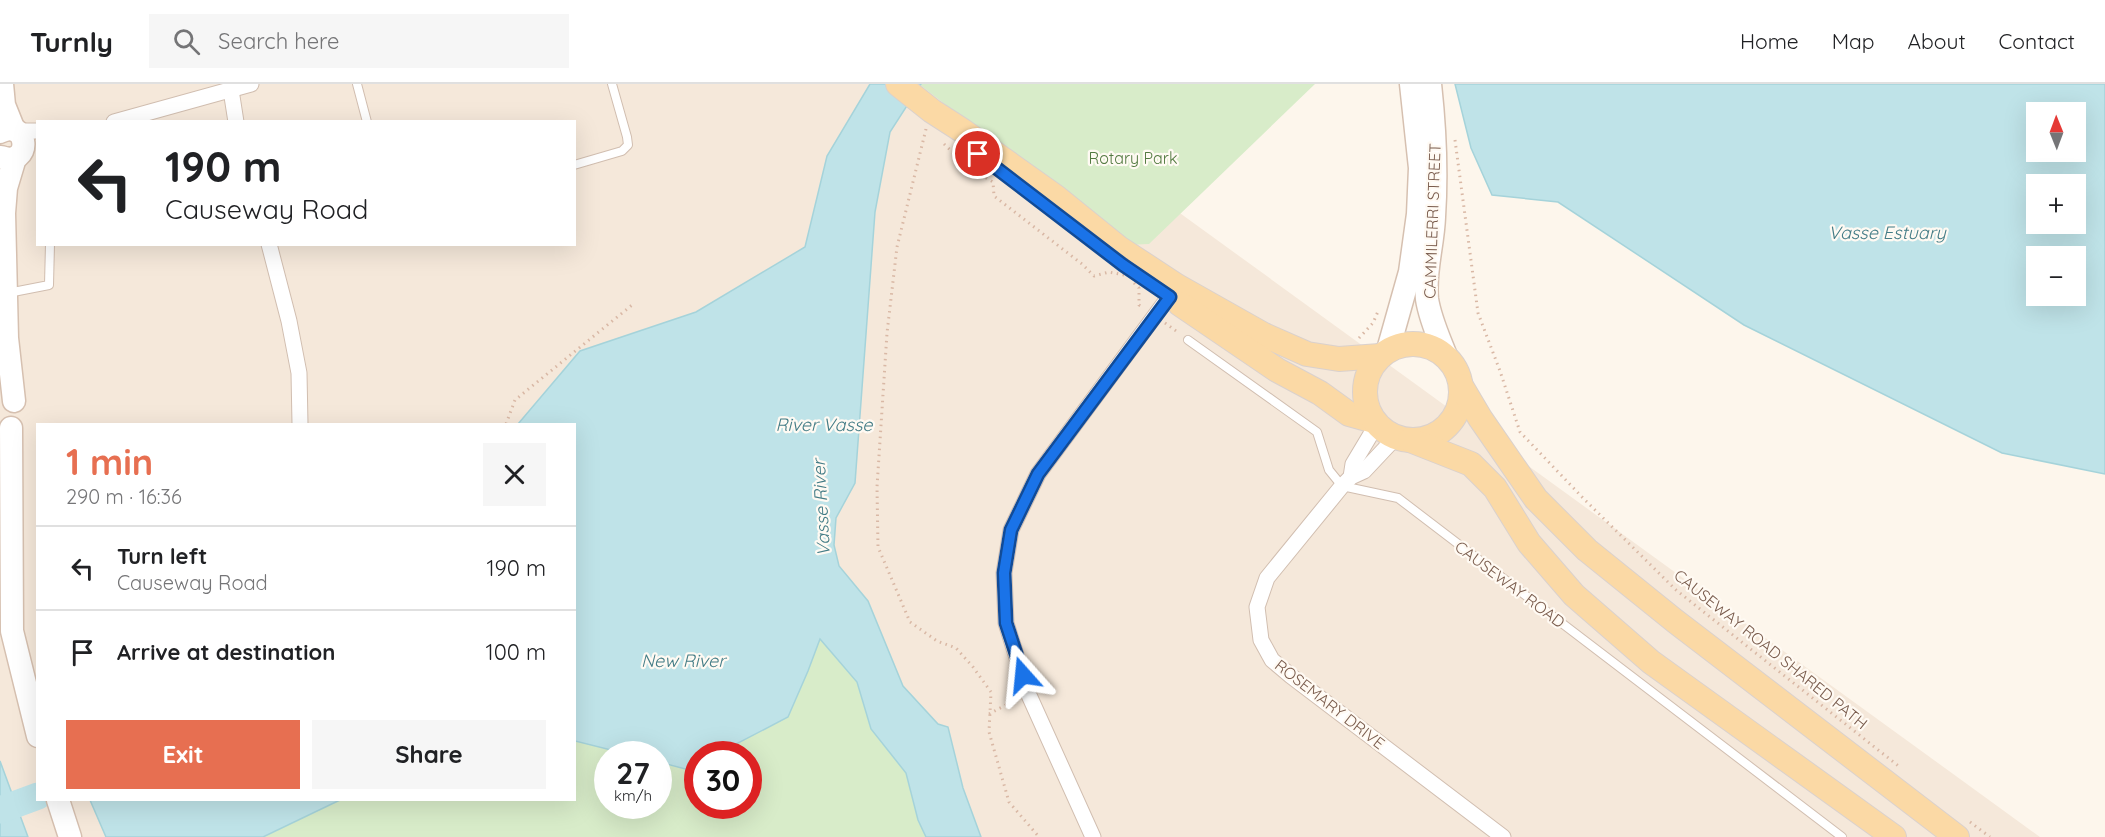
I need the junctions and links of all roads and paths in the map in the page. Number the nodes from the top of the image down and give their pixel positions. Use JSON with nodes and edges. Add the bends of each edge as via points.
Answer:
{"nodes":[{"id":1,"x":2,"y":84,"type":"edge"},
{"id":2,"x":252,"y":84,"type":"edge"},
{"id":3,"x":357,"y":84,"type":"edge"},
{"id":4,"x":612,"y":84,"type":"edge"},
{"id":5,"x":898,"y":84,"type":"edge"},
{"id":6,"x":1411,"y":84,"type":"edge"},
{"id":7,"x":1430,"y":84,"type":"edge"},
{"id":8,"x":230,"y":87,"type":"edge"},
{"id":9,"x":930,"y":119,"type":"junction"},
{"id":10,"x":121,"y":120,"type":"edge"},
{"id":11,"x":236,"y":120,"type":"edge"},
{"id":12,"x":366,"y":120,"type":"edge"},
{"id":13,"x":17,"y":131,"type":"edge"},
{"id":14,"x":1454,"y":136,"type":"dead end"},
{"id":15,"x":944,"y":143,"type":"dead end"},
{"id":16,"x":18,"y":156,"type":"edge"},
{"id":17,"x":576,"y":164,"type":"edge"},
{"id":18,"x":50,"y":246,"type":"edge"},
{"id":19,"x":270,"y":246,"type":"edge"},
{"id":20,"x":1125,"y":275,"type":"dead end"},
{"id":21,"x":1132,"y":282,"type":"dead end"},
{"id":22,"x":1173,"y":291,"type":"junction"},
{"id":23,"x":6,"y":293,"type":"junction"},
{"id":24,"x":1381,"y":303,"type":"dead end"},
{"id":25,"x":632,"y":304,"type":"dead end"},
{"id":26,"x":1155,"y":316,"type":"junction"},
{"id":27,"x":1188,"y":340,"type":"joint"},
{"id":28,"x":1354,"y":343,"type":"dead end"},
{"id":29,"x":1384,"y":353,"type":"junction"},
{"id":30,"x":1446,"y":356,"type":"junction"},
{"id":31,"x":0,"y":383,"type":"edge"},
{"id":32,"x":1461,"y":386,"type":"junction"},
{"id":33,"x":14,"y":401,"type":"junction"},
{"id":34,"x":1375,"y":422,"type":"junction"},
{"id":35,"x":300,"y":423,"type":"edge"},
{"id":36,"x":506,"y":423,"type":"edge"},
{"id":37,"x":5,"y":434,"type":"edge"},
{"id":38,"x":1403,"y":438,"type":"junction"},
{"id":39,"x":1347,"y":482,"type":"junction"},
{"id":40,"x":0,"y":564,"type":"edge"},
{"id":41,"x":11,"y":611,"type":"junction"},
{"id":42,"x":1029,"y":693,"type":"junction"},
{"id":43,"x":990,"y":714,"type":"junction"},
{"id":44,"x":36,"y":728,"type":"edge"},
{"id":45,"x":1907,"y":772,"type":"dead end"},
{"id":46,"x":58,"y":801,"type":"edge"},
{"id":47,"x":1960,"y":826,"type":"edge"},
{"id":48,"x":1886,"y":834,"type":"edge"},
{"id":49,"x":70,"y":837,"type":"edge"},
{"id":50,"x":1039,"y":837,"type":"edge"},
{"id":51,"x":1093,"y":837,"type":"edge"},
{"id":52,"x":1503,"y":837,"type":"edge"},
{"id":53,"x":1842,"y":837,"type":"edge"},
{"id":54,"x":1990,"y":837,"type":"edge"}],
"edges":[{"from":1,"to":13,"type":"street","via":[[4,105]]},
{"from":2,"to":8,"type":"street"},
{"from":3,"to":12,"type":"lane"},
{"from":4,"to":17,"type":"lane","via":[[628,145],[622,151]]},
{"from":5,"to":9,"type":"main road"},
{"from":6,"to":29,"type":"street","name":"CAMMILERRI STREET","via":[[1420,168],[1418,214],[1410,272]]},
{"from":7,"to":30,"type":"street","name":"CAMMILERRI STREET","via":[[1436,155],[1426,285],[1433,324]]},
{"from":8,"to":10,"type":"street"},
{"from":8,"to":11,"type":"street"},
{"from":9,"to":22,"type":"main road","via":[[963,131],[1056,197]]},
{"from":9,"to":43,"type":"path","via":[[897,247],[877,487],[878,547],[910,622],[937,641],[956,648],[973,667],[991,692]]},
{"from":13,"to":16,"type":"street","via":[[24,141]]},
{"from":14,"to":45,"type":"path","name":"CAUSEWAY ROAD SHARED PATH","via":[[1478,313],[1520,432],[1676,590]]},
{"from":15,"to":20,"type":"path","via":[[968,167],[993,182],[994,196],[1094,276],[1108,272]]},
{"from":16,"to":23,"type":"street","via":[[4,200]]},
{"from":18,"to":23,"type":"lane","via":[[49,285]]},
{"from":19,"to":35,"type":"street","via":[[299,373]]},
{"from":21,"to":26,"type":"path","via":[[1140,288],[1138,305]]},
{"from":22,"to":26,"type":"street"},
{"from":22,"to":29,"type":"main road","via":[[1307,354],[1339,359]]},
{"from":22,"to":34,"type":"main road","via":[[1277,370],[1349,414]]},
{"from":23,"to":33,"type":"street"},
{"from":24,"to":28,"type":"path","via":[[1373,323]]},
{"from":25,"to":36,"type":"path","via":[[515,400]]},
{"from":26,"to":27,"type":"path"},
{"from":26,"to":42,"type":"street","via":[[1038,474],[1011,530],[1004,573],[1006,623]]},
{"from":27,"to":39,"type":"lane","via":[[1317,432],[1329,470]]},
{"from":29,"to":30,"type":"main road","via":[[1400,345],[1418,344]]},
{"from":29,"to":34,"type":"main road","via":[[1371,367],[1364,394]]},
{"from":30,"to":32,"type":"main road"},
{"from":31,"to":33,"type":"street"},
{"from":32,"to":38,"type":"main road","via":[[1461,400],[1448,425],[1430,436]]},
{"from":32,"to":47,"type":"main road","via":[[1536,499],[1587,550],[1675,621]]},
{"from":33,"to":37,"type":"street","via":[[15,410]]},
{"from":34,"to":38,"type":"main road","via":[[1386,432]]},
{"from":34,"to":39,"type":"street","name":"ROSEMARY DRIVE"},
{"from":37,"to":41,"type":"street","via":[[13,556]]},
{"from":38,"to":39,"type":"street","name":"ROSEMARY DRIVE"},
{"from":38,"to":48,"type":"main road","name":"CAUSEWAY ROAD","via":[[1471,464],[1494,488],[1529,543],[1574,595],[1651,662]]},
{"from":39,"to":52,"type":"street","name":"ROSEMARY DRIVE","via":[[1267,578],[1257,607],[1261,640],[1272,660],[1291,676]]},
{"from":39,"to":53,"type":"lane","name":"CAUSEWAY ROAD","via":[[1398,498]]},
{"from":40,"to":41,"type":"street"},
{"from":41,"to":44,"type":"street","via":[[16,652]]},
{"from":42,"to":43,"type":"path"},
{"from":42,"to":51,"type":"street"},
{"from":43,"to":50,"type":"path","via":[[989,732],[1009,802]]},
{"from":46,"to":49,"type":"street"},
{"from":47,"to":54,"type":"path"}]}
